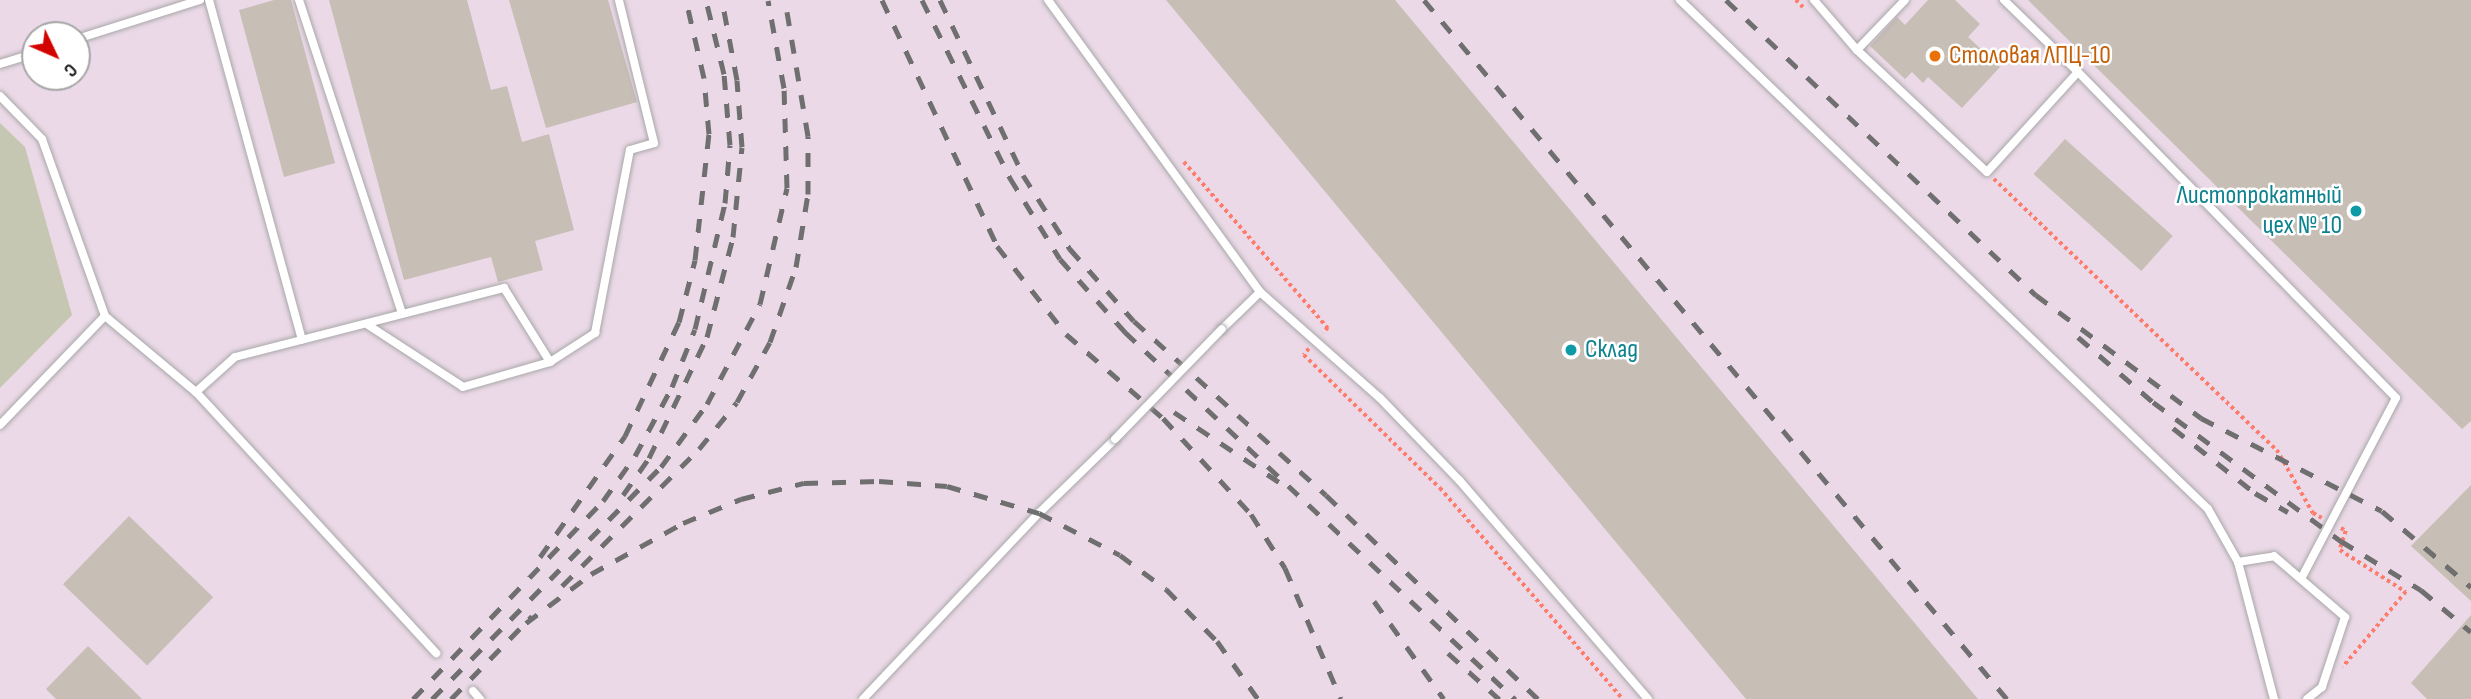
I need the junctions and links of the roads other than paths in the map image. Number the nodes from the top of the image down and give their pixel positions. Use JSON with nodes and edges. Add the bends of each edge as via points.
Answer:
{"nodes":[{"id":1,"x":201,"y":0,"type":"edge"},
{"id":2,"x":209,"y":0,"type":"edge"},
{"id":3,"x":299,"y":0,"type":"edge"},
{"id":4,"x":619,"y":0,"type":"edge"},
{"id":5,"x":1048,"y":0,"type":"edge"},
{"id":6,"x":1680,"y":0,"type":"edge"},
{"id":7,"x":1814,"y":0,"type":"edge"},
{"id":8,"x":1905,"y":0,"type":"edge"},
{"id":9,"x":2004,"y":0,"type":"edge"},
{"id":10,"x":91,"y":35,"type":"edge"},
{"id":11,"x":1857,"y":50,"type":"junction"},
{"id":12,"x":21,"y":57,"type":"edge"},
{"id":13,"x":0,"y":64,"type":"edge"},
{"id":14,"x":2078,"y":72,"type":"junction"},
{"id":15,"x":0,"y":96,"type":"edge"},
{"id":16,"x":1260,"y":292,"type":"junction"},
{"id":17,"x":402,"y":313,"type":"junction"},
{"id":18,"x":105,"y":316,"type":"junction"},
{"id":19,"x":368,"y":324,"type":"junction"},
{"id":20,"x":302,"y":339,"type":"junction"},
{"id":21,"x":550,"y":362,"type":"junction"},
{"id":22,"x":197,"y":392,"type":"junction"},
{"id":23,"x":0,"y":425,"type":"edge"},
{"id":24,"x":2238,"y":562,"type":"junction"},
{"id":25,"x":2302,"y":577,"type":"junction"},
{"id":26,"x":436,"y":653,"type":"dead end"},
{"id":27,"x":473,"y":691,"type":"dead end"},
{"id":28,"x":480,"y":699,"type":"edge"},
{"id":29,"x":863,"y":699,"type":"edge"},
{"id":30,"x":1648,"y":699,"type":"edge"},
{"id":31,"x":2274,"y":699,"type":"edge"},
{"id":32,"x":2307,"y":699,"type":"edge"}],
"edges":[{"from":1,"to":10,"type":"lane"},
{"from":2,"to":20,"type":"lane"},
{"from":3,"to":17,"type":"lane"},
{"from":4,"to":21,"type":"lane","via":[[654,144],[630,150],[595,333]]},
{"from":5,"to":16,"type":"lane"},
{"from":6,"to":24,"type":"lane","via":[[2207,509]]},
{"from":7,"to":11,"type":"lane"},
{"from":8,"to":11,"type":"lane"},
{"from":9,"to":14,"type":"lane"},
{"from":11,"to":14,"type":"lane","via":[[1987,172]]},
{"from":12,"to":13,"type":"lane"},
{"from":14,"to":25,"type":"lane","via":[[2396,398]]},
{"from":15,"to":18,"type":"lane","via":[[42,139]]},
{"from":16,"to":29,"type":"lane","bridge":true,"via":[[1039,513]]},
{"from":16,"to":30,"type":"lane","via":[[1380,398],[1459,480]]},
{"from":17,"to":19,"type":"lane"},
{"from":17,"to":21,"type":"lane","via":[[504,288]]},
{"from":18,"to":22,"type":"lane"},
{"from":18,"to":23,"type":"lane"},
{"from":19,"to":20,"type":"lane"},
{"from":19,"to":21,"type":"lane","via":[[463,387]]},
{"from":20,"to":22,"type":"lane","via":[[236,357]]},
{"from":22,"to":26,"type":"lane"},
{"from":24,"to":25,"type":"lane","via":[[2274,556]]},
{"from":24,"to":31,"type":"lane"},
{"from":25,"to":32,"type":"lane","via":[[2345,617],[2322,687]]},
{"from":27,"to":28,"type":"lane"}]}
